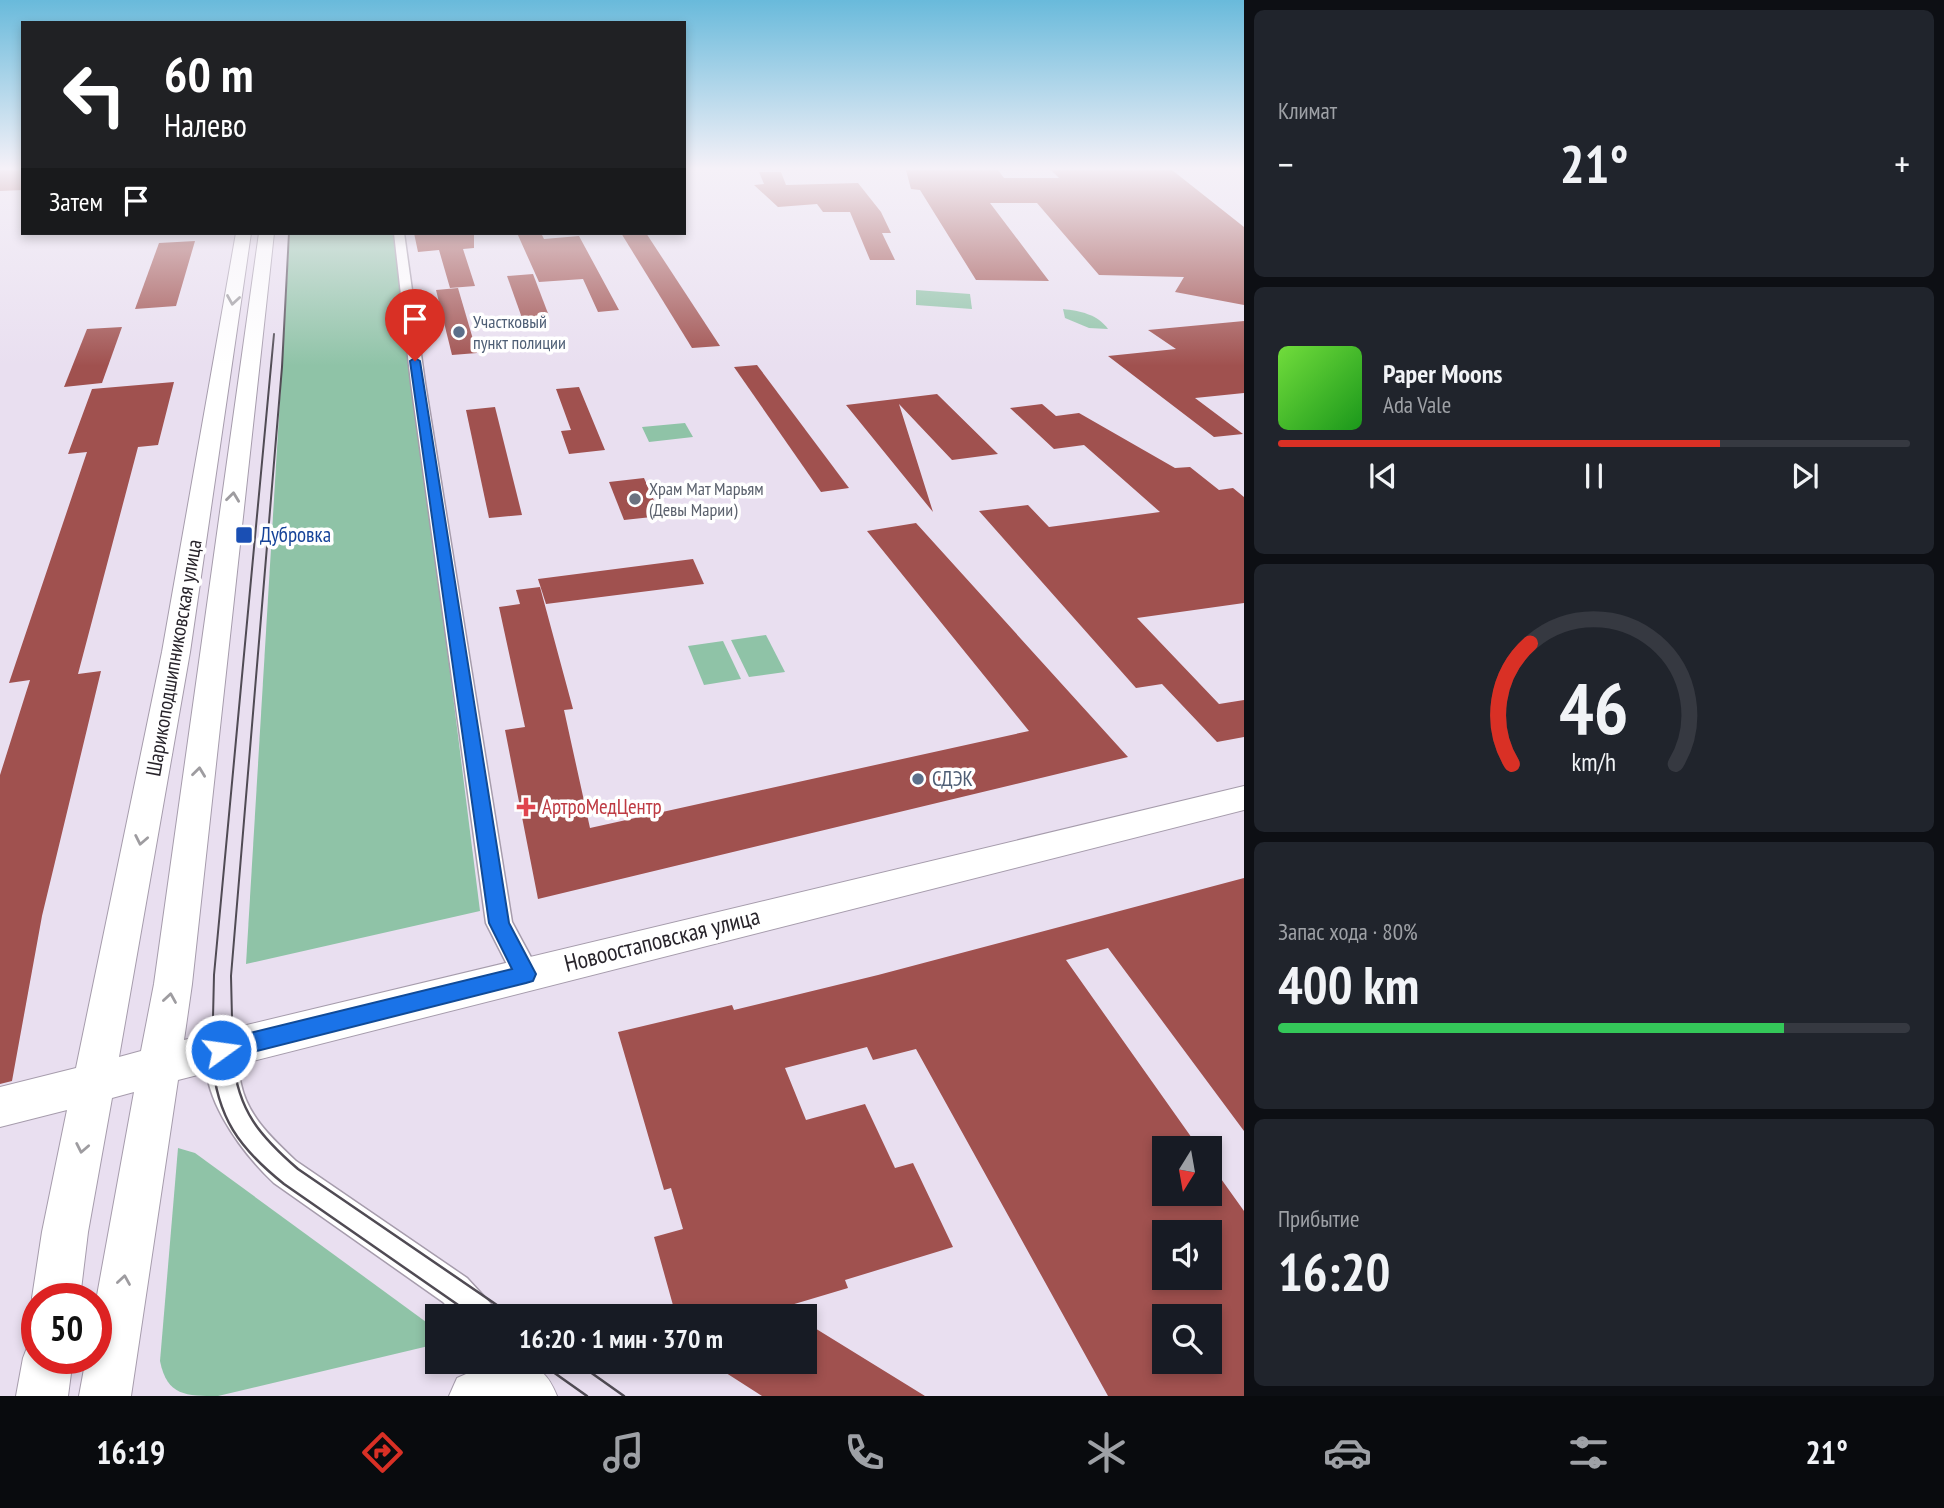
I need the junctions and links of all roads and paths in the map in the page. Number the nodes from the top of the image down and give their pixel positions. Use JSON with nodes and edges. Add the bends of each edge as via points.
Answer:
{"nodes":[{"id":1,"x":243,"y":235,"type":"edge"},
{"id":2,"x":266,"y":235,"type":"edge"},
{"id":3,"x":399,"y":235,"type":"edge"},
{"id":4,"x":1244,"y":798,"type":"edge"},
{"id":5,"x":526,"y":974,"type":"junction"},
{"id":6,"x":221,"y":1050,"type":"junction"},
{"id":7,"x":159,"y":1065,"type":"junction"},
{"id":8,"x":95,"y":1081,"type":"junction"},
{"id":9,"x":0,"y":1107,"type":"edge"},
{"id":10,"x":58,"y":1283,"type":"edge"},
{"id":11,"x":468,"y":1304,"type":"edge"},
{"id":12,"x":45,"y":1374,"type":"edge"},
{"id":13,"x":114,"y":1390,"type":"edge"},
{"id":14,"x":42,"y":1396,"type":"edge"}],
"edges":[{"from":1,"to":8,"type":"main road","name":"Шарикоподшипниковская улица","one_way":true,"via":[[176,652]]},
{"from":7,"to":2,"type":"main road","name":"Шарикоподшипниковская улица","one_way":true,"via":[[173,984]]},
{"from":3,"to":5,"type":"street","via":[[499,923]]},
{"from":4,"to":5,"type":"main road","name":"Новоостаповская улица"},
{"from":5,"to":6,"type":"main road","name":"Новоостаповская улица"},
{"from":6,"to":7,"type":"main road","name":"Новоостаповская улица"},
{"from":6,"to":11,"type":"street","via":[[225,1084],[236,1116],[262,1152],[455,1290]]},
{"from":7,"to":8,"type":"main road","name":"Новоостаповская улица"},
{"from":13,"to":7,"type":"main road","name":"Шарикоподшипниковская улица","one_way":true},
{"from":8,"to":9,"type":"main road","name":"Новоостаповская улица"},
{"from":8,"to":10,"type":"main road","name":"Шарикоподшипниковская улица","one_way":true},
{"from":12,"to":14,"type":"main road"}]}
